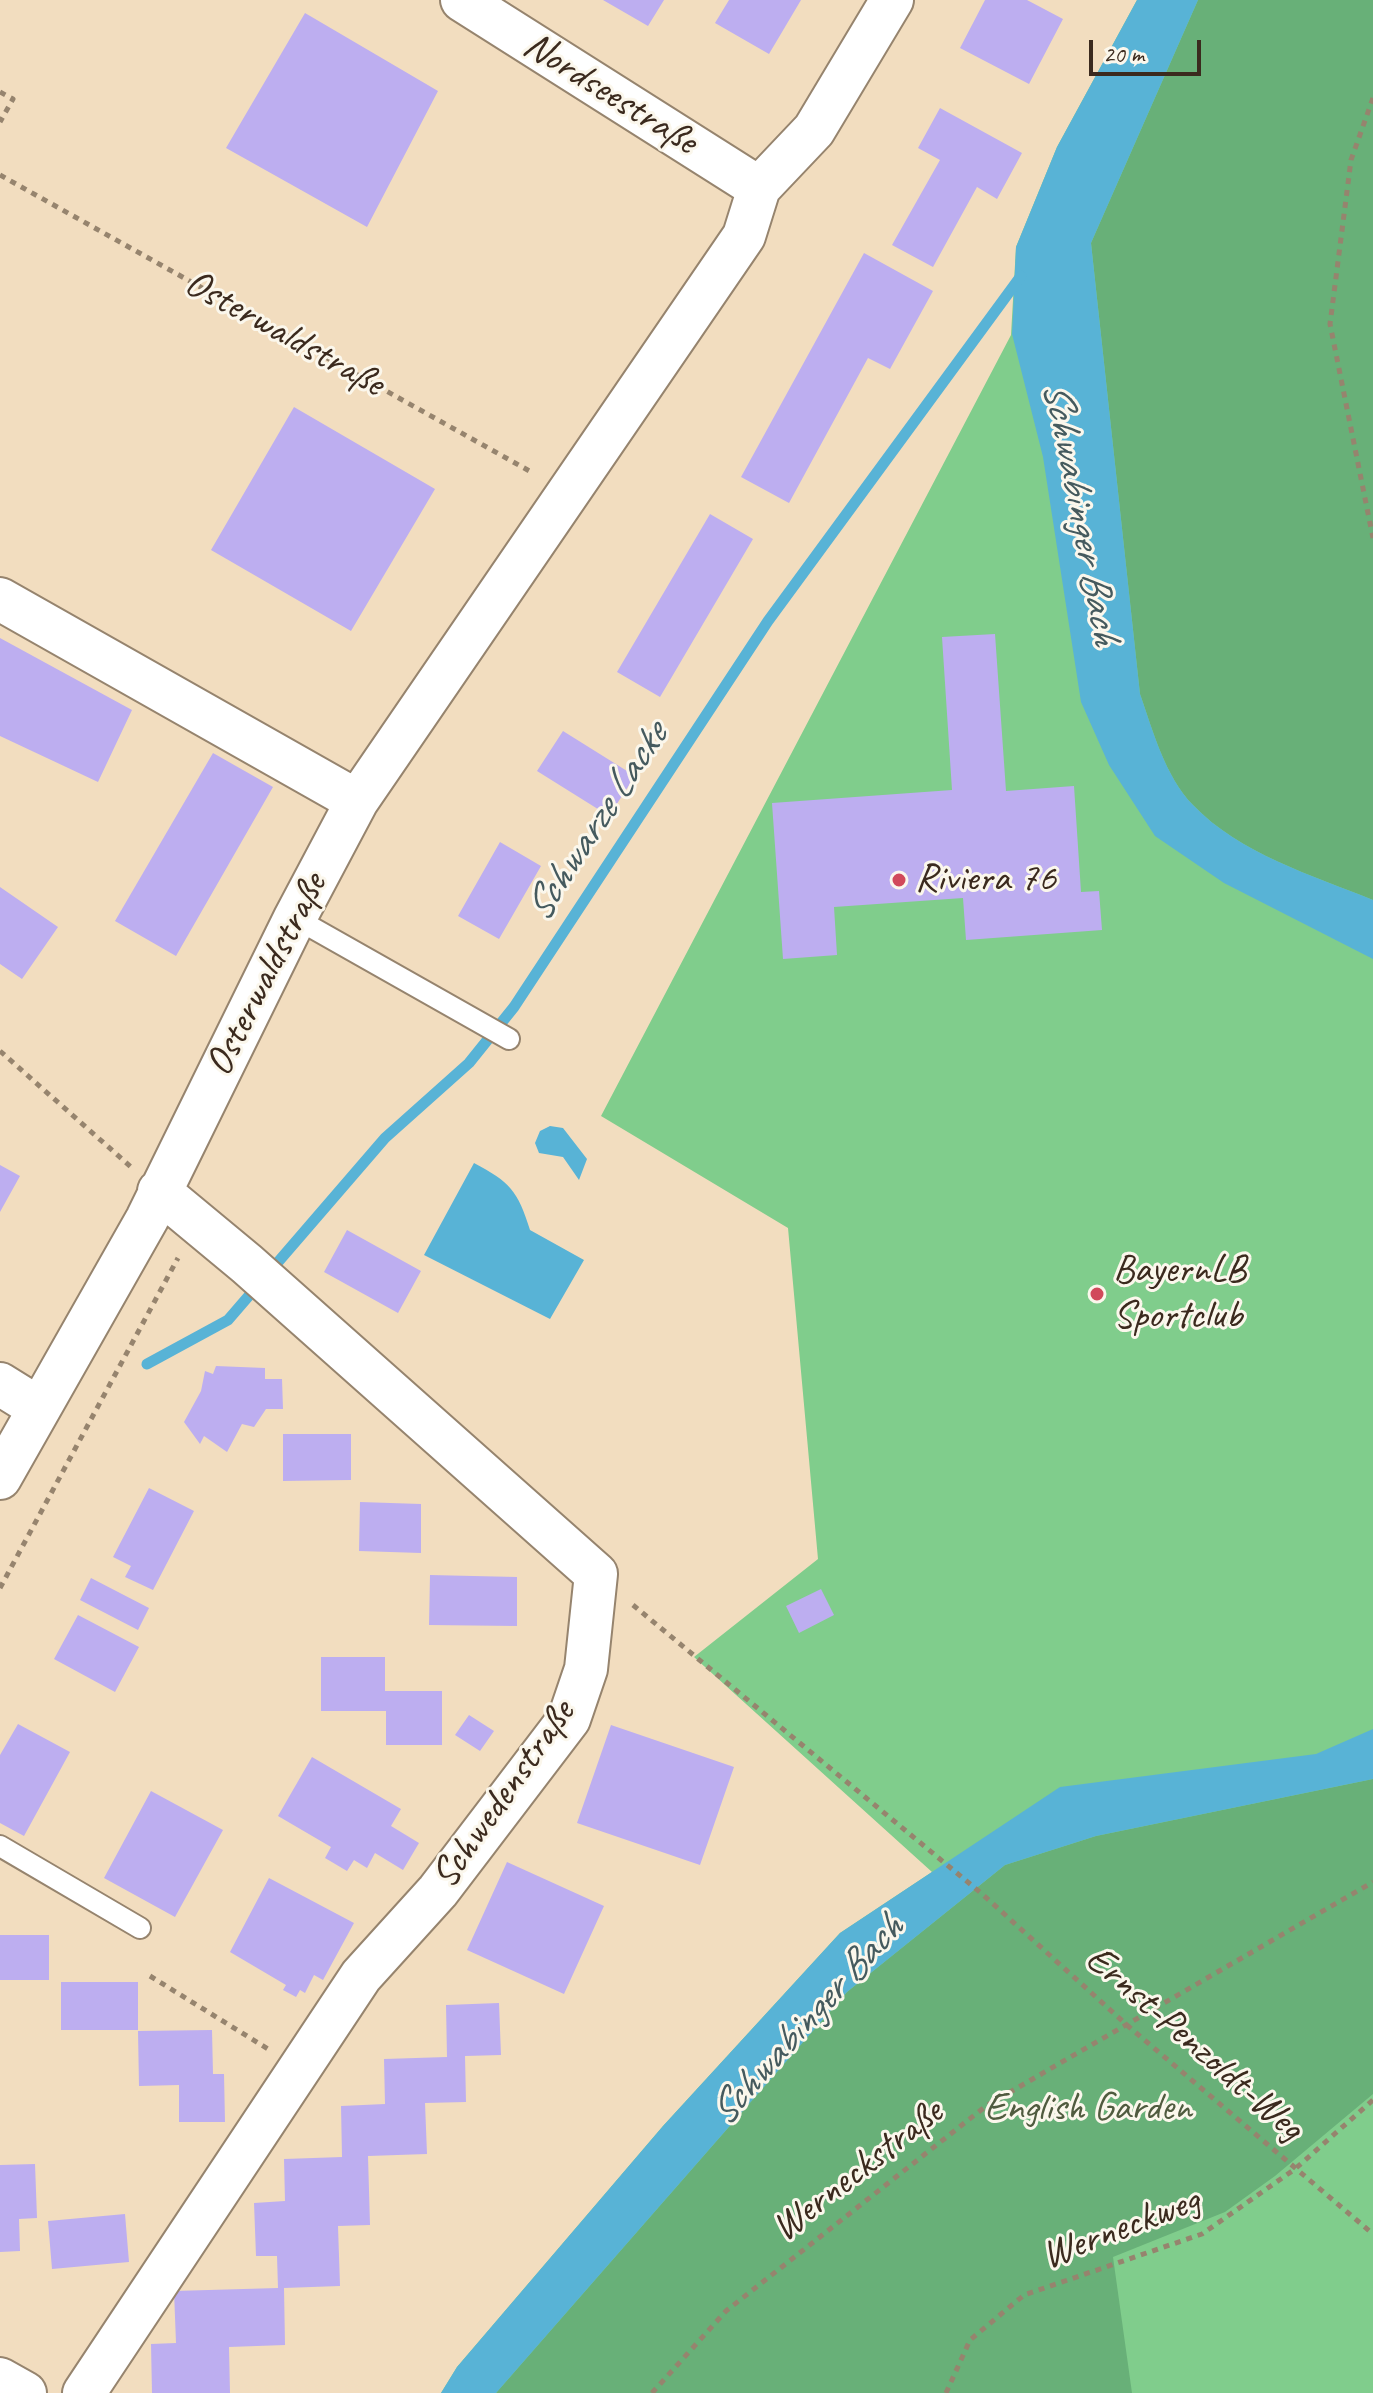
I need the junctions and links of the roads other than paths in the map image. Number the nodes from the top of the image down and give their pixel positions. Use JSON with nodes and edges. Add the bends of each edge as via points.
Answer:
{"nodes":[{"id":1,"x":462,"y":0,"type":"edge"},
{"id":2,"x":892,"y":0,"type":"edge"},
{"id":3,"x":759,"y":188,"type":"junction"},
{"id":4,"x":0,"y":599,"type":"edge"},
{"id":5,"x":357,"y":801,"type":"junction"},
{"id":6,"x":295,"y":918,"type":"junction"},
{"id":7,"x":509,"y":1039,"type":"dead end"},
{"id":8,"x":159,"y":1191,"type":"junction"},
{"id":9,"x":0,"y":1384,"type":"edge"},
{"id":10,"x":37,"y":1407,"type":"junction"},
{"id":11,"x":0,"y":1478,"type":"edge"},
{"id":12,"x":0,"y":1846,"type":"edge"},
{"id":13,"x":140,"y":1928,"type":"dead end"},
{"id":14,"x":0,"y":2379,"type":"edge"},
{"id":15,"x":25,"y":2393,"type":"edge"},
{"id":16,"x":84,"y":2393,"type":"edge"}],
"edges":[{"from":1,"to":3,"type":"street","name":"Nordseestraße"},
{"from":2,"to":3,"type":"street","name":"Osterwaldstraße","via":[[814,130]]},
{"from":3,"to":5,"type":"street","name":"Osterwaldstraße","via":[[744,236]]},
{"from":4,"to":5,"type":"street"},
{"from":5,"to":6,"type":"street","name":"Osterwaldstraße"},
{"from":6,"to":7,"type":"lane"},
{"from":6,"to":8,"type":"street","name":"Osterwaldstraße"},
{"from":8,"to":10,"type":"street","name":"Osterwaldstraße"},
{"from":8,"to":16,"type":"street","name":"Schwedenstraße","via":[[596,1574],[586,1669],[569,1719],[438,1891],[361,1976]]},
{"from":9,"to":10,"type":"street"},
{"from":10,"to":11,"type":"street","name":"Osterwaldstraße"},
{"from":12,"to":13,"type":"lane"},
{"from":14,"to":15,"type":"street"}]}
